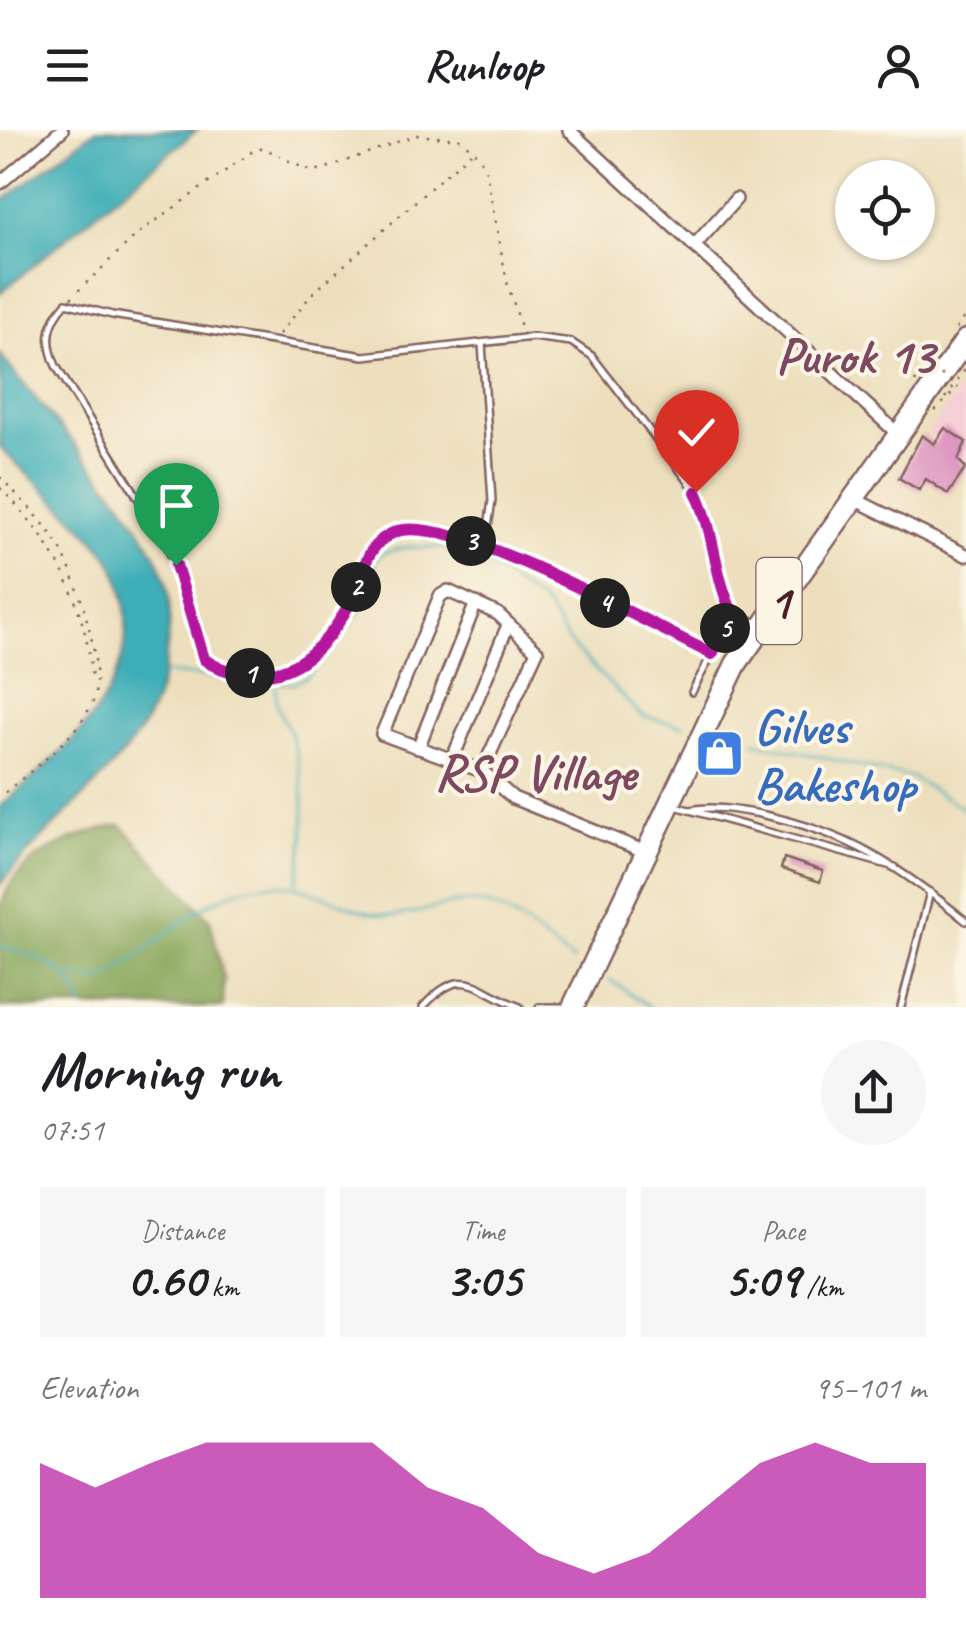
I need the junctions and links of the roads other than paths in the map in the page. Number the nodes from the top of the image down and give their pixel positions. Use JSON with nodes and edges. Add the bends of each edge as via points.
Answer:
{"nodes":[{"id":1,"x":62,"y":130,"type":"edge"},
{"id":2,"x":569,"y":130,"type":"edge"},
{"id":3,"x":0,"y":183,"type":"edge"},
{"id":4,"x":736,"y":198,"type":"dead end"},
{"id":5,"x":694,"y":246,"type":"junction"},
{"id":6,"x":966,"y":340,"type":"edge"},
{"id":7,"x":482,"y":343,"type":"junction"},
{"id":8,"x":898,"y":434,"type":"junction"},
{"id":9,"x":852,"y":498,"type":"junction"},
{"id":10,"x":485,"y":546,"type":"junction"},
{"id":11,"x":966,"y":556,"type":"edge"},
{"id":12,"x":476,"y":603,"type":"junction"},
{"id":13,"x":733,"y":614,"type":"junction"},
{"id":14,"x":508,"y":624,"type":"junction"},
{"id":15,"x":762,"y":624,"type":"junction"},
{"id":16,"x":712,"y":654,"type":"junction"},
{"id":17,"x":692,"y":692,"type":"dead end"},
{"id":18,"x":418,"y":748,"type":"junction"},
{"id":19,"x":452,"y":760,"type":"junction"},
{"id":20,"x":482,"y":772,"type":"junction"},
{"id":21,"x":669,"y":804,"type":"junction"},
{"id":22,"x":690,"y":810,"type":"junction"},
{"id":23,"x":646,"y":852,"type":"junction"},
{"id":24,"x":898,"y":868,"type":"junction"},
{"id":25,"x":930,"y":892,"type":"junction"},
{"id":26,"x":966,"y":921,"type":"edge"},
{"id":27,"x":423,"y":1007,"type":"edge"},
{"id":28,"x":520,"y":1007,"type":"edge"},
{"id":29,"x":539,"y":1007,"type":"edge"},
{"id":30,"x":562,"y":1007,"type":"edge"},
{"id":31,"x":573,"y":1007,"type":"edge"},
{"id":32,"x":902,"y":1007,"type":"edge"}],
"edges":[{"from":1,"to":3,"type":"street"},
{"from":2,"to":5,"type":"street"},
{"from":4,"to":5,"type":"street"},
{"from":5,"to":8,"type":"street"},
{"from":6,"to":8,"type":"highway","number":"1"},
{"from":7,"to":10,"type":"lane","via":[[492,501]]},
{"from":7,"to":10,"type":"lane","via":[[364,356],[66,303],[52,324],[50,350],[165,541],[204,659],[213,666],[264,674],[288,670],[316,651],[344,612],[372,549],[398,530],[442,531]]},
{"from":7,"to":13,"type":"lane","via":[[557,338],[592,356],[684,472],[707,514],[716,574]]},
{"from":8,"to":9,"type":"highway","number":"1"},
{"from":9,"to":11,"type":"street"},
{"from":9,"to":15,"type":"highway","number":"1"},
{"from":10,"to":16,"type":"lane"},
{"from":12,"to":14,"type":"street"},
{"from":12,"to":18,"type":"street"},
{"from":12,"to":18,"type":"street","via":[[453,592],[440,596],[382,734]]},
{"from":13,"to":15,"type":"lane"},
{"from":13,"to":16,"type":"lane"},
{"from":14,"to":19,"type":"street"},
{"from":14,"to":20,"type":"street","via":[[537,651]]},
{"from":15,"to":21,"type":"highway","number":"1","via":[[726,682]]},
{"from":16,"to":17,"type":"lane"},
{"from":18,"to":19,"type":"street"},
{"from":19,"to":20,"type":"street"},
{"from":20,"to":23,"type":"street","via":[[513,798]]},
{"from":21,"to":22,"type":"lane"},
{"from":21,"to":23,"type":"highway","number":"1"},
{"from":22,"to":24,"type":"lane"},
{"from":22,"to":24,"type":"lane","via":[[743,811],[801,824],[856,843]]},
{"from":23,"to":31,"type":"highway","number":"1"},
{"from":24,"to":25,"type":"lane"},
{"from":25,"to":26,"type":"lane"},
{"from":25,"to":32,"type":"lane"},
{"from":27,"to":28,"type":"lane","via":[[441,988],[465,982],[486,986]]},
{"from":29,"to":30,"type":"lane"}]}
